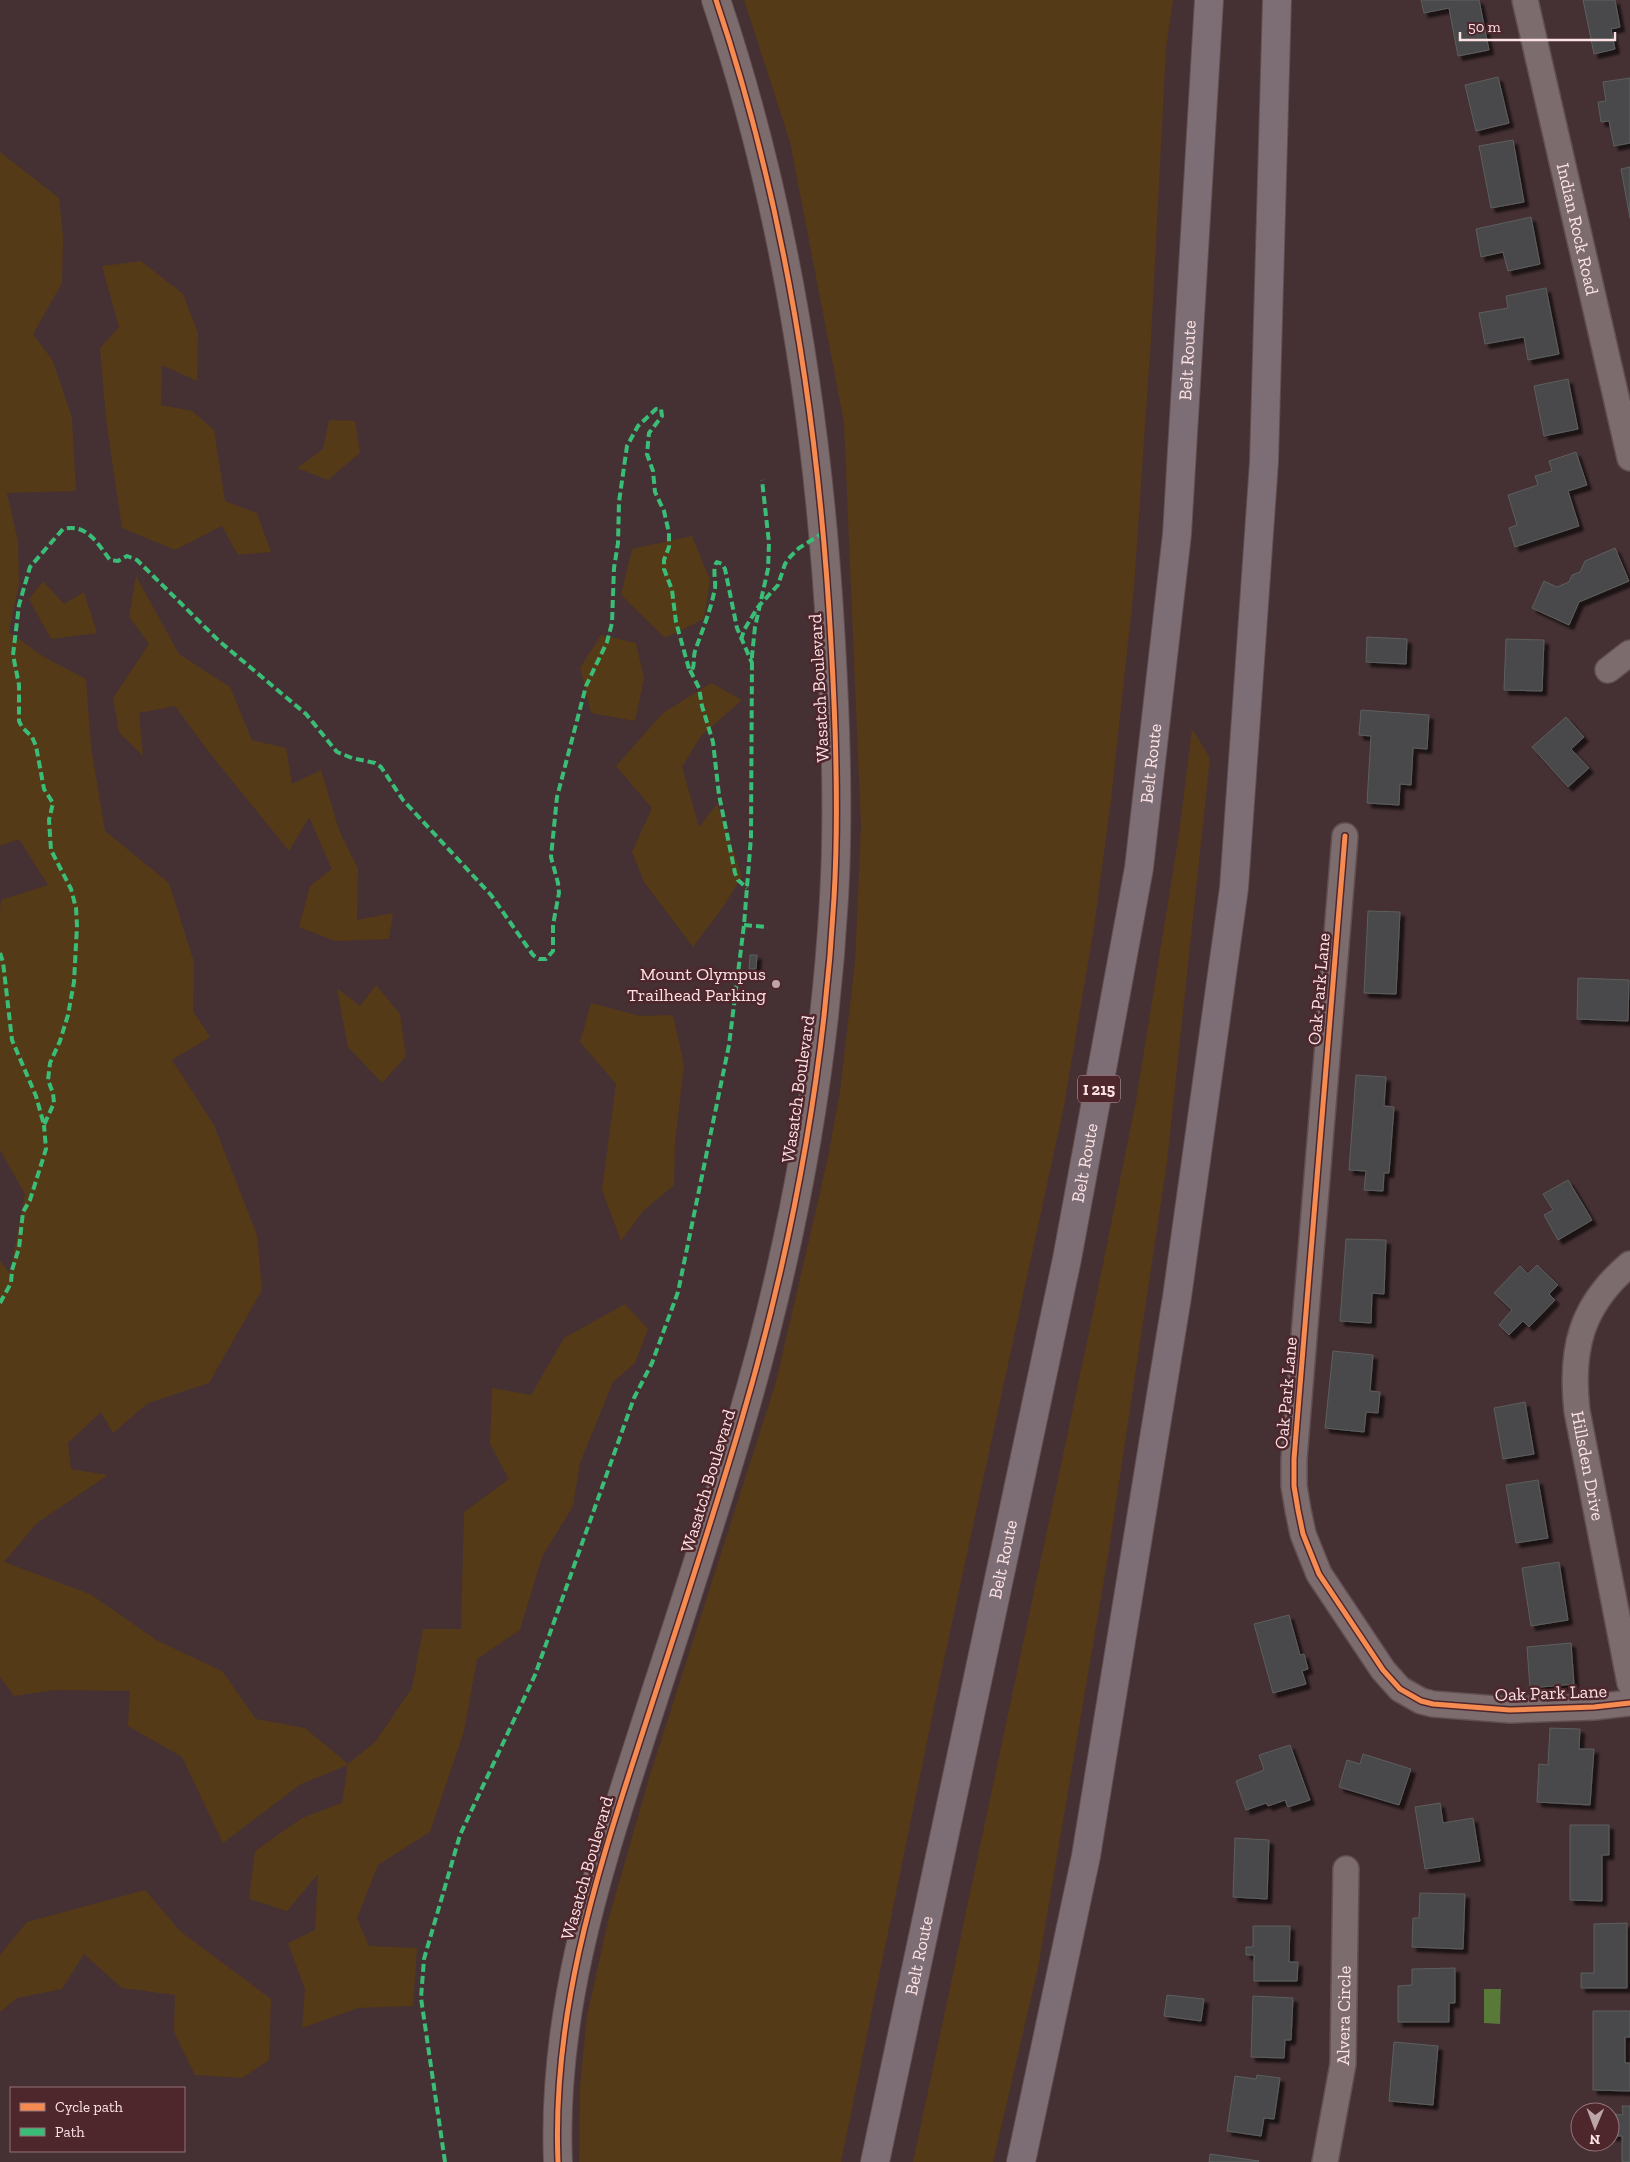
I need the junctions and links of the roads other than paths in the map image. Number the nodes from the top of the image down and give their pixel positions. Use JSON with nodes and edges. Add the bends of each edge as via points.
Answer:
{"nodes":[{"id":1,"x":716,"y":0,"type":"edge"},
{"id":2,"x":1209,"y":0,"type":"edge"},
{"id":3,"x":1277,"y":0,"type":"edge"},
{"id":4,"x":1524,"y":0,"type":"edge"},
{"id":5,"x":1630,"y":458,"type":"edge"},
{"id":6,"x":1630,"y":653,"type":"edge"},
{"id":7,"x":1608,"y":670,"type":"dead end"},
{"id":8,"x":1345,"y":836,"type":"dead end"},
{"id":9,"x":1630,"y":1264,"type":"edge"},
{"id":10,"x":1630,"y":1683,"type":"edge"},
{"id":11,"x":1630,"y":1703,"type":"edge"},
{"id":12,"x":1346,"y":1869,"type":"dead end"},
{"id":13,"x":558,"y":2162,"type":"edge"},
{"id":14,"x":875,"y":2162,"type":"edge"},
{"id":15,"x":1021,"y":2162,"type":"edge"},
{"id":16,"x":1325,"y":2162,"type":"edge"}],
"edges":[{"from":1,"to":13,"type":"street","name":"Wasatch Boulevard","via":[[747,103],[776,219],[810,416],[824,542],[836,732],[838,801],[834,899],[813,1095],[780,1270],[738,1433],[586,1917],[561,2050]]},
{"from":2,"to":14,"type":"highway","name":"Belt Route","number":"I 215","via":[[1177,534],[1140,868],[1067,1260]]},
{"from":3,"to":15,"type":"highway","via":[[1264,462],[1234,888],[1177,1297],[1086,1856]]},
{"from":4,"to":5,"type":"street","name":"Indian Rock Road"},
{"from":6,"to":7,"type":"street"},
{"from":8,"to":11,"type":"street","name":"Oak Park Lane","via":[[1294,1459],[1294,1486],[1303,1534],[1327,1588],[1391,1680],[1410,1695],[1433,1704],[1510,1710]]},
{"from":9,"to":10,"type":"street","name":"Hillsden Drive","via":[[1614,1278],[1592,1308],[1578,1342],[1574,1377],[1577,1411]]},
{"from":12,"to":16,"type":"street","name":"Alvera Circle","via":[[1343,2064]]}]}
